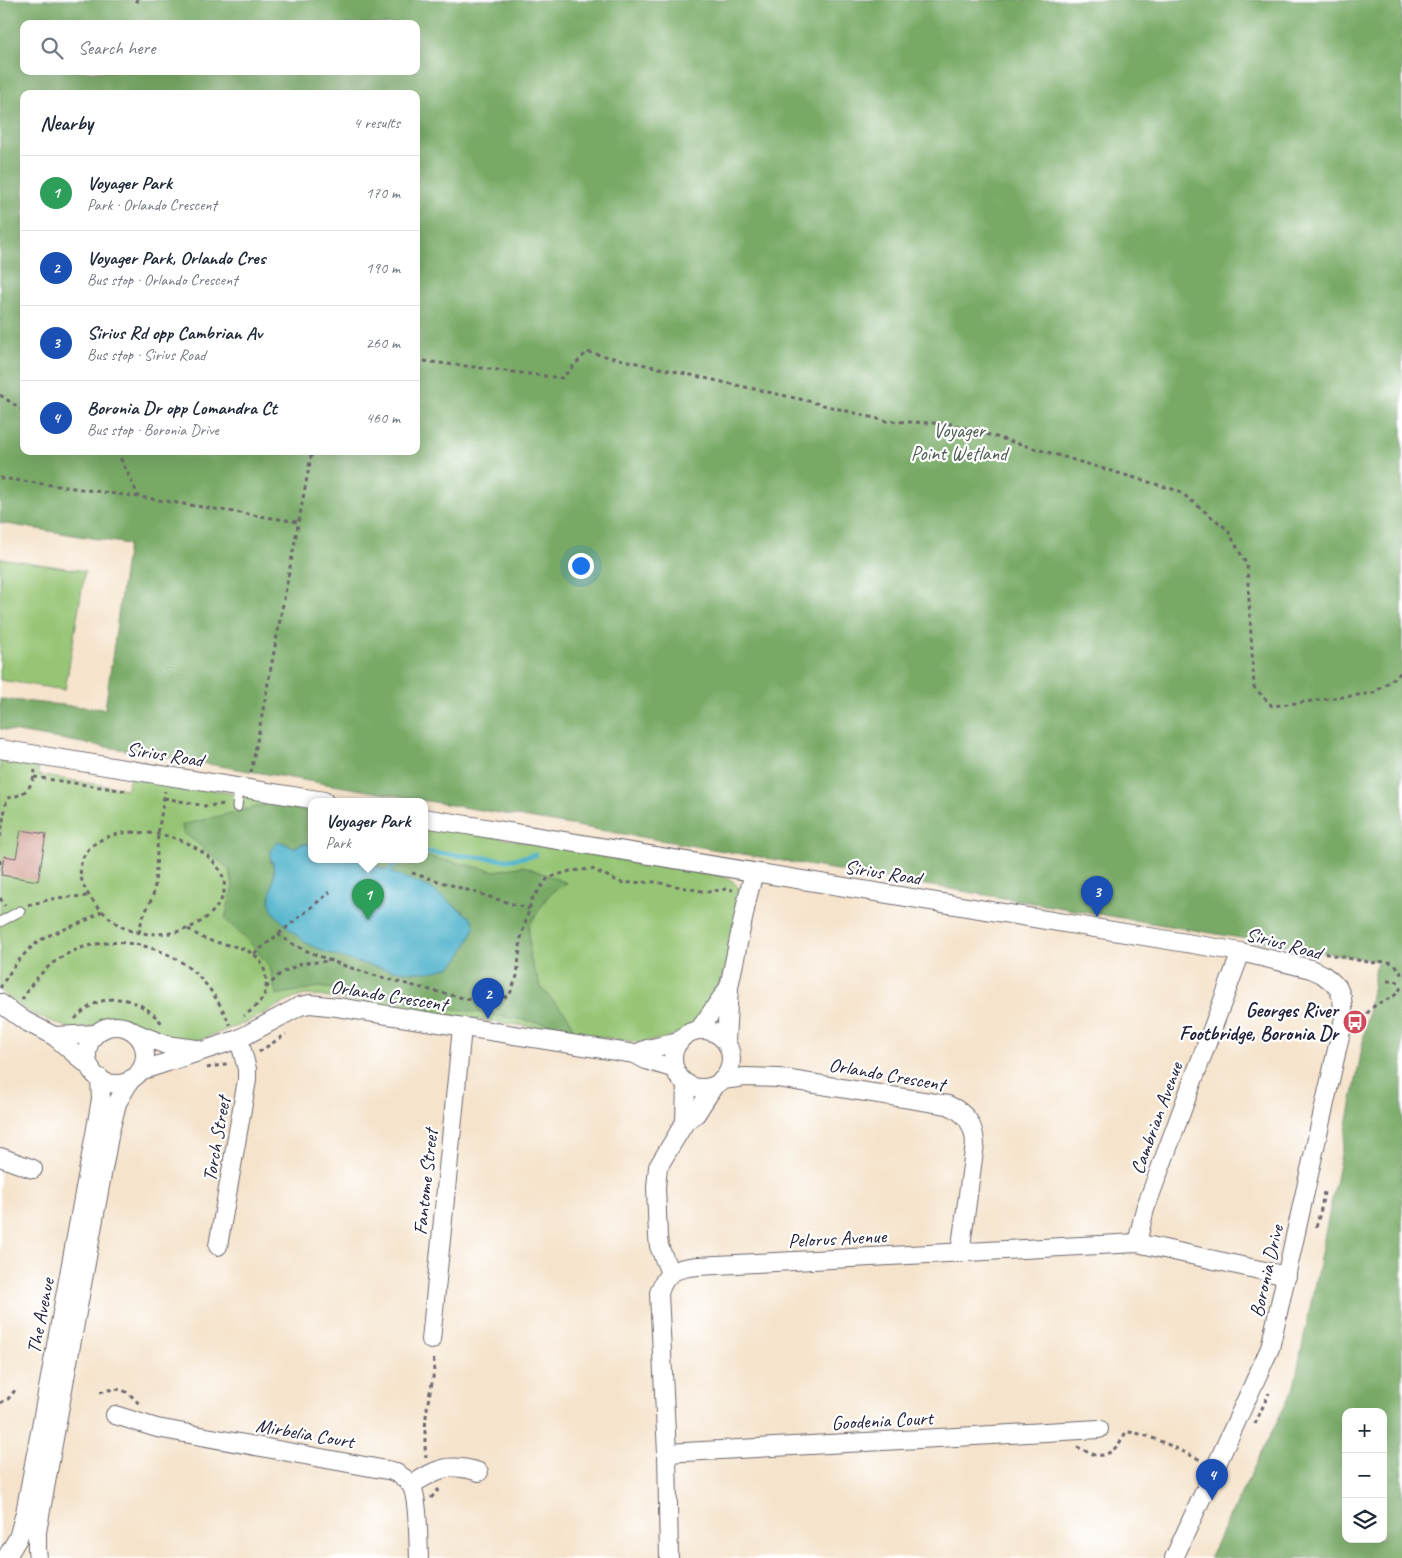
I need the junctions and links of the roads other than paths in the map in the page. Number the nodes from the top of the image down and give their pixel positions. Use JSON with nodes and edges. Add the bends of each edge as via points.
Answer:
{"nodes":[{"id":1,"x":0,"y":749,"type":"edge"},
{"id":2,"x":308,"y":800,"type":"edge"},
{"id":3,"x":428,"y":819,"type":"edge"},
{"id":4,"x":754,"y":873,"type":"junction"},
{"id":5,"x":20,"y":911,"type":"road end"},
{"id":6,"x":0,"y":922,"type":"edge"},
{"id":7,"x":1241,"y":952,"type":"junction"},
{"id":8,"x":1331,"y":981,"type":"joint"},
{"id":9,"x":729,"y":987,"type":"junction"},
{"id":10,"x":7,"y":1008,"type":"edge"},
{"id":11,"x":462,"y":1028,"type":"junction"},
{"id":12,"x":699,"y":1030,"type":"junction"},
{"id":13,"x":136,"y":1033,"type":"junction"},
{"id":14,"x":96,"y":1034,"type":"junction"},
{"id":15,"x":54,"y":1036,"type":"junction"},
{"id":16,"x":239,"y":1039,"type":"junction"},
{"id":17,"x":679,"y":1042,"type":"junction"},
{"id":18,"x":729,"y":1048,"type":"junction"},
{"id":19,"x":204,"y":1050,"type":"junction"},
{"id":20,"x":636,"y":1054,"type":"junction"},
{"id":21,"x":675,"y":1069,"type":"junction"},
{"id":22,"x":95,"y":1073,"type":"junction"},
{"id":23,"x":136,"y":1075,"type":"junction"},
{"id":24,"x":778,"y":1078,"type":"junction"},
{"id":25,"x":718,"y":1083,"type":"junction"},
{"id":26,"x":686,"y":1084,"type":"junction"},
{"id":27,"x":685,"y":1122,"type":"junction"},
{"id":28,"x":0,"y":1157,"type":"edge"},
{"id":29,"x":33,"y":1169,"type":"dead end"},
{"id":30,"x":1137,"y":1244,"type":"junction"},
{"id":31,"x":218,"y":1246,"type":"dead end"},
{"id":32,"x":960,"y":1253,"type":"junction"},
{"id":33,"x":670,"y":1273,"type":"junction"},
{"id":34,"x":1287,"y":1276,"type":"junction"},
{"id":35,"x":431,"y":1340,"type":"road end"},
{"id":36,"x":114,"y":1415,"type":"dead end"},
{"id":37,"x":1099,"y":1429,"type":"dead end"},
{"id":38,"x":667,"y":1453,"type":"junction"},
{"id":39,"x":479,"y":1472,"type":"dead end"},
{"id":40,"x":411,"y":1485,"type":"junction"},
{"id":41,"x":670,"y":1556,"type":"edge"},
{"id":42,"x":6,"y":1558,"type":"edge"},
{"id":43,"x":38,"y":1558,"type":"edge"},
{"id":44,"x":419,"y":1558,"type":"edge"},
{"id":45,"x":1174,"y":1558,"type":"edge"}],
"edges":[{"from":1,"to":2,"type":"street","name":"Sirius Road","via":[[168,776],[240,796]]},
{"from":3,"to":4,"type":"street","name":"Sirius Road"},
{"from":4,"to":7,"type":"street","name":"Sirius Road"},
{"from":4,"to":9,"type":"street"},
{"from":5,"to":6,"type":"lane"},
{"from":7,"to":8,"type":"street","name":"Sirius Road","via":[[1310,969]]},
{"from":7,"to":30,"type":"street","name":"Cambrian Avenue","via":[[1145,1209]]},
{"from":8,"to":34,"type":"street","name":"Boronia Drive","via":[[1342,998],[1344,1018]]},
{"from":9,"to":12,"type":"street"},
{"from":9,"to":18,"type":"street"},
{"from":10,"to":15,"type":"street"},
{"from":11,"to":16,"type":"street","name":"Orlando Crescent","via":[[310,1004],[291,1010]]},
{"from":11,"to":20,"type":"street","name":"Orlando Crescent"},
{"from":11,"to":35,"type":"street","name":"Fantome Street"},
{"from":12,"to":17,"type":"street"},
{"from":12,"to":18,"type":"street","via":[[720,1035]]},
{"from":13,"to":14,"type":"street","via":[[116,1026]]},
{"from":13,"to":19,"type":"street","name":"Orlando Crescent","via":[[166,1045]]},
{"from":13,"to":23,"type":"street","via":[[145,1052],[144,1064]]},
{"from":14,"to":15,"type":"street"},
{"from":14,"to":22,"type":"street","via":[[88,1050],[88,1059]]},
{"from":15,"to":22,"type":"street"},
{"from":16,"to":19,"type":"street","name":"Orlando Crescent"},
{"from":16,"to":31,"type":"street","name":"Torch Street","via":[[247,1074],[246,1089]]},
{"from":17,"to":20,"type":"street","name":"Orlando Crescent"},
{"from":17,"to":21,"type":"street","via":[[673,1056]]},
{"from":18,"to":24,"type":"street","name":"Orlando Crescent","via":[[749,1065]]},
{"from":18,"to":25,"type":"street","via":[[730,1070]]},
{"from":19,"to":23,"type":"street","name":"Orlando Crescent"},
{"from":20,"to":21,"type":"street","name":"Orlando Crescent"},
{"from":21,"to":26,"type":"street"},
{"from":22,"to":23,"type":"street","via":[[116,1084]]},
{"from":22,"to":42,"type":"street","name":"The Avenue","via":[[101,1099],[26,1513],[18,1538]]},
{"from":23,"to":43,"type":"street","name":"The Avenue","via":[[117,1103],[110,1131],[37,1532]]},
{"from":24,"to":25,"type":"street","name":"Orlando Crescent","via":[[744,1077]]},
{"from":24,"to":32,"type":"street","name":"Orlando Crescent","via":[[948,1105],[965,1115],[975,1134],[975,1144]]},
{"from":25,"to":26,"type":"street","via":[[699,1088]]},
{"from":25,"to":27,"type":"street","via":[[696,1114]]},
{"from":26,"to":27,"type":"street"},
{"from":27,"to":33,"type":"street","via":[[662,1159],[656,1178],[659,1246]]},
{"from":28,"to":29,"type":"street"},
{"from":30,"to":32,"type":"street","name":"Pelorus Avenue"},
{"from":30,"to":34,"type":"street","name":"Pelorus Avenue"},
{"from":32,"to":33,"type":"street","name":"Pelorus Avenue","via":[[693,1267]]},
{"from":33,"to":38,"type":"street","via":[[659,1293]]},
{"from":34,"to":45,"type":"street","name":"Boronia Drive","via":[[1267,1356]]},
{"from":36,"to":40,"type":"street","name":"Mirbelia Court","via":[[157,1428],[382,1468],[400,1475]]},
{"from":37,"to":38,"type":"street","name":"Goodenia Court"},
{"from":38,"to":41,"type":"street"},
{"from":39,"to":40,"type":"street","via":[[453,1466],[434,1471]]},
{"from":40,"to":44,"type":"street","via":[[416,1502]]}]}
